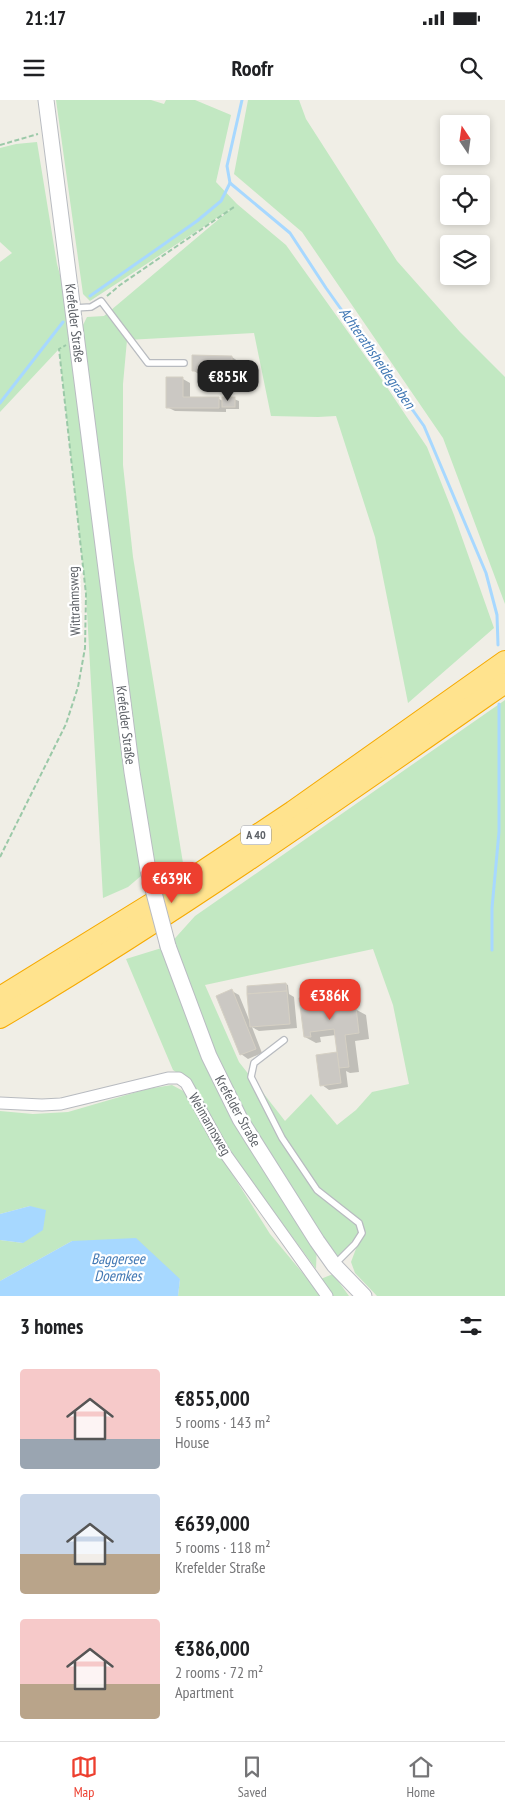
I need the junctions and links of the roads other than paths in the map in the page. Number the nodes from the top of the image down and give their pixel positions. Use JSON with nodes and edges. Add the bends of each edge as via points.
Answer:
{"nodes":[{"id":1,"x":46,"y":100,"type":"edge"},
{"id":2,"x":73,"y":308,"type":"junction"},
{"id":3,"x":184,"y":364,"type":"dead end"},
{"id":4,"x":505,"y":661,"type":"edge"},
{"id":5,"x":505,"y":683,"type":"edge"},
{"id":6,"x":0,"y":997,"type":"edge"},
{"id":7,"x":0,"y":1018,"type":"edge"},
{"id":8,"x":284,"y":1040,"type":"dead end"},
{"id":9,"x":0,"y":1103,"type":"edge"},
{"id":10,"x":334,"y":1265,"type":"junction"},
{"id":11,"x":327,"y":1296,"type":"edge"},
{"id":12,"x":364,"y":1296,"type":"edge"}],
"edges":[{"from":1,"to":2,"type":"main road","name":"Krefelder Straße"},
{"from":2,"to":3,"type":"lane","via":[[91,307],[101,301],[148,363]]},
{"from":2,"to":10,"type":"main road","name":"Krefelder Straße","bridge":true,"via":[[132,772],[148,870],[168,946],[209,1056],[240,1119]]},
{"from":4,"to":6,"type":"highway","number":"A 40","via":[[244,844]]},
{"from":5,"to":7,"type":"highway","number":"A 40","via":[[192,899]]},
{"from":8,"to":10,"type":"lane","via":[[254,1063],[251,1077],[282,1138],[317,1190],[359,1223],[362,1233]]},
{"from":9,"to":11,"type":"street","name":"Weimannsweg","via":[[61,1104],[179,1078],[186,1083],[224,1152]]},
{"from":10,"to":12,"type":"main road","name":"Krefelder Straße"}]}
